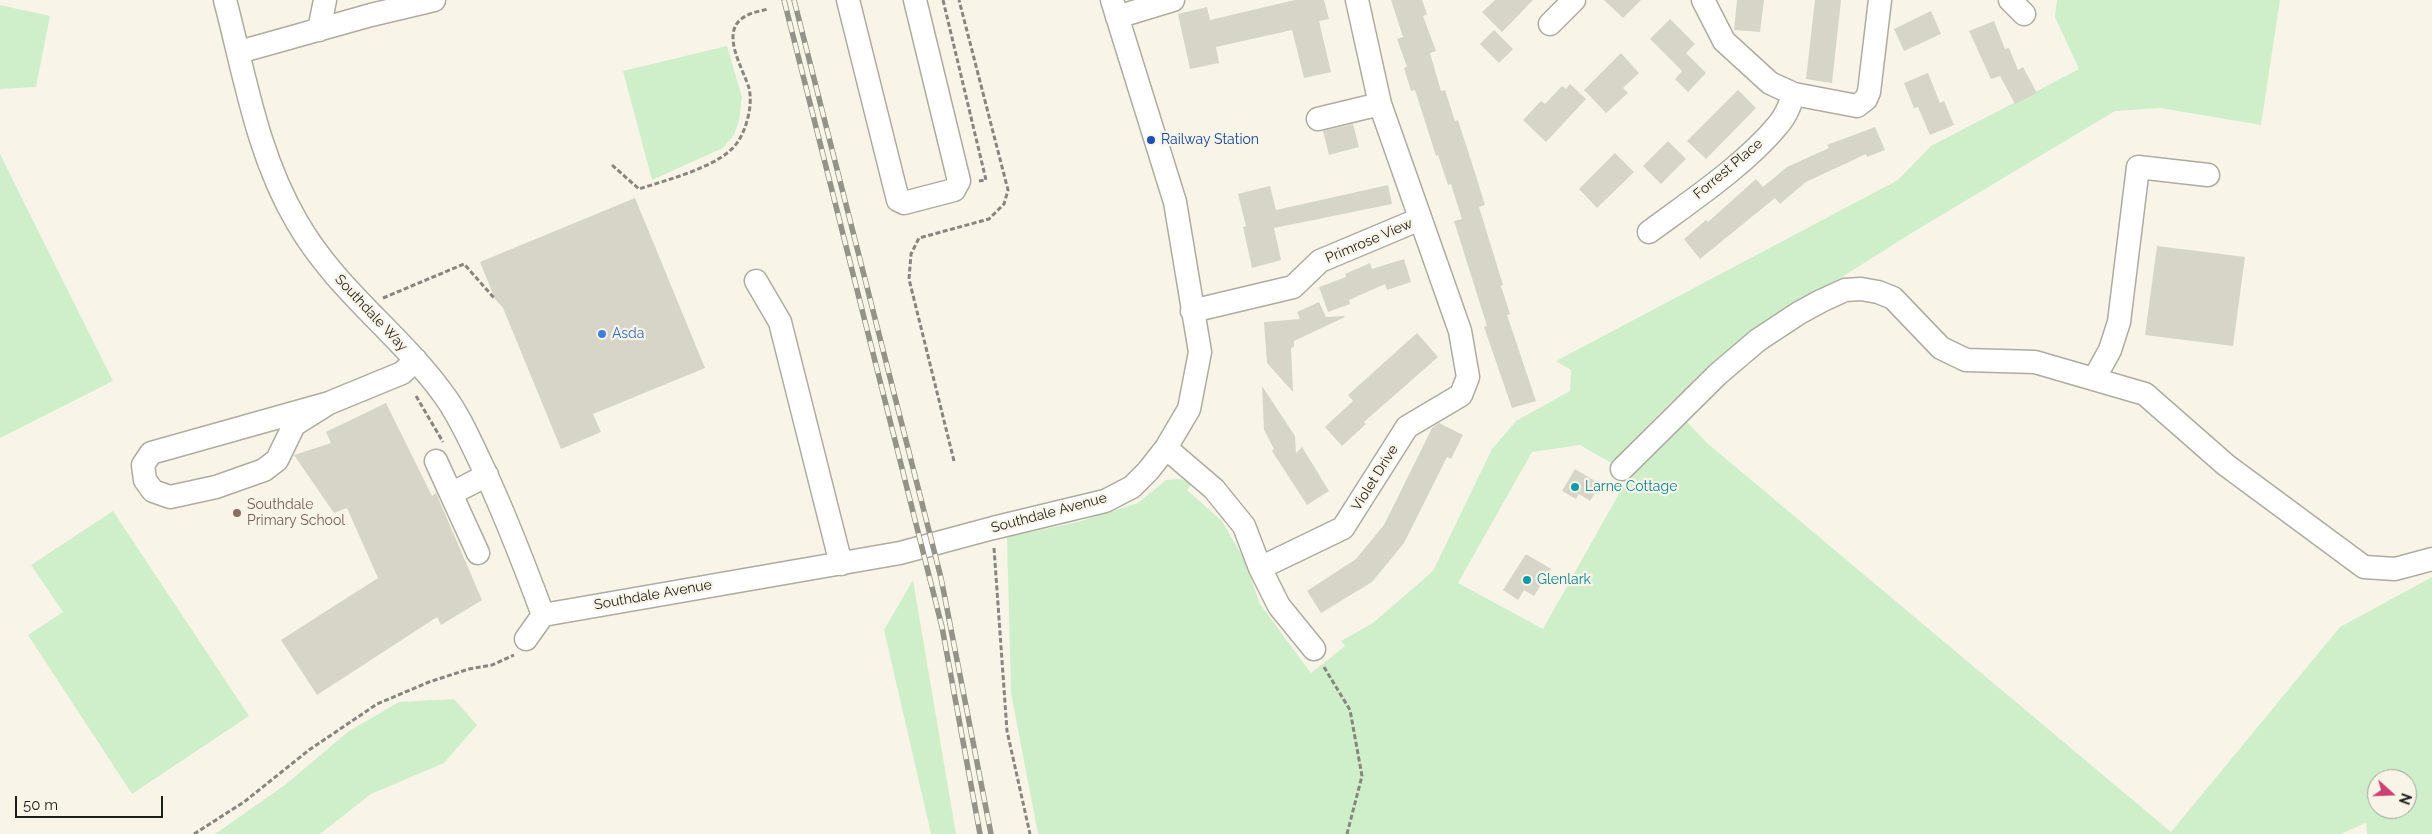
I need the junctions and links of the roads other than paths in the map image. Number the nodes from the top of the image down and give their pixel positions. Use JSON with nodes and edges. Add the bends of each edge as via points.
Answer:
{"nodes":[{"id":1,"x":226,"y":0,"type":"edge"},
{"id":2,"x":325,"y":0,"type":"edge"},
{"id":3,"x":848,"y":0,"type":"edge"},
{"id":4,"x":915,"y":0,"type":"edge"},
{"id":5,"x":1172,"y":0,"type":"edge"},
{"id":6,"x":1357,"y":0,"type":"edge"},
{"id":7,"x":1574,"y":0,"type":"edge"},
{"id":8,"x":1703,"y":0,"type":"edge"},
{"id":9,"x":1880,"y":0,"type":"edge"},
{"id":10,"x":424,"y":1,"type":"edge"},
{"id":11,"x":1114,"y":9,"type":"edge"},
{"id":12,"x":1550,"y":24,"type":"dead end"},
{"id":13,"x":319,"y":30,"type":"junction"},
{"id":14,"x":239,"y":52,"type":"junction"},
{"id":15,"x":1794,"y":94,"type":"junction"},
{"id":16,"x":1380,"y":104,"type":"junction"},
{"id":17,"x":1318,"y":119,"type":"dead end"},
{"id":18,"x":2208,"y":176,"type":"dead end"},
{"id":19,"x":1420,"y":219,"type":"junction"},
{"id":20,"x":1649,"y":232,"type":"dead end"},
{"id":21,"x":756,"y":281,"type":"dead end"},
{"id":22,"x":1192,"y":311,"type":"junction"},
{"id":23,"x":409,"y":367,"type":"junction"},
{"id":24,"x":2094,"y":379,"type":"junction"},
{"id":25,"x":329,"y":402,"type":"junction"},
{"id":26,"x":1166,"y":448,"type":"junction"},
{"id":27,"x":441,"y":454,"type":"road end"},
{"id":28,"x":1622,"y":469,"type":"dead end"},
{"id":29,"x":487,"y":475,"type":"junction"},
{"id":30,"x":451,"y":494,"type":"junction"},
{"id":31,"x":478,"y":553,"type":"dead end"},
{"id":32,"x":2432,"y":559,"type":"edge"},
{"id":33,"x":841,"y":564,"type":"junction"},
{"id":34,"x":1260,"y":568,"type":"junction"},
{"id":35,"x":543,"y":615,"type":"junction"},
{"id":36,"x":526,"y":639,"type":"road end"},
{"id":37,"x":1314,"y":649,"type":"road end"}],
"edges":[{"from":1,"to":14,"type":"street","name":"Southdale Way"},
{"from":2,"to":13,"type":"street"},
{"from":3,"to":4,"type":"street","via":[[898,200],[904,203],[954,190],[959,181]]},
{"from":5,"to":11,"type":"street"},
{"from":6,"to":16,"type":"street","name":"Primrose View"},
{"from":7,"to":12,"type":"street"},
{"from":8,"to":15,"type":"street","via":[[1734,52],[1765,80]]},
{"from":9,"to":15,"type":"street","via":[[1871,83],[1866,99],[1857,106]]},
{"from":10,"to":13,"type":"street"},
{"from":11,"to":22,"type":"street","name":"Southdale Avenue","via":[[1175,202]]},
{"from":13,"to":14,"type":"street"},
{"from":14,"to":23,"type":"street","name":"Southdale Way","via":[[259,136],[276,182],[297,223]]},
{"from":15,"to":20,"type":"street","name":"Forrest Place","via":[[1778,124],[1759,144]]},
{"from":16,"to":17,"type":"street"},
{"from":16,"to":19,"type":"street","name":"Primrose View"},
{"from":18,"to":24,"type":"street","via":[[2138,167],[2119,322],[2110,350]]},
{"from":19,"to":22,"type":"street","name":"Primrose View","via":[[1320,261],[1293,287]]},
{"from":19,"to":34,"type":"street","name":"Violet Drive","via":[[1460,332],[1468,376],[1461,395],[1407,427],[1343,528]]},
{"from":21,"to":33,"type":"street","via":[[780,322]]},
{"from":22,"to":26,"type":"street","name":"Southdale Avenue","via":[[1200,352],[1189,409]]},
{"from":23,"to":25,"type":"street"},
{"from":23,"to":29,"type":"street","name":"Southdale Way","via":[[444,395]]},
{"from":24,"to":28,"type":"street","via":[[2035,362],[1966,360],[1941,348],[1893,298],[1861,289],[1845,290],[1799,313],[1758,340],[1718,374]]},
{"from":24,"to":32,"type":"street","via":[[2144,394],[2226,465],[2364,567],[2395,569]]},
{"from":25,"to":25,"type":"street","via":[[294,425],[278,460],[264,470],[216,487],[170,497],[153,491],[145,480],[144,465],[150,452]]},
{"from":26,"to":33,"type":"street","name":"Southdale Avenue","via":[[1132,487],[1106,501],[908,551]]},
{"from":26,"to":34,"type":"street","via":[[1214,489],[1244,526]]},
{"from":27,"to":30,"type":"street"},
{"from":29,"to":30,"type":"street"},
{"from":29,"to":35,"type":"street","name":"Southdale Way"},
{"from":30,"to":31,"type":"street"},
{"from":33,"to":35,"type":"street","name":"Southdale Avenue"},
{"from":34,"to":37,"type":"street","via":[[1279,606]]},
{"from":35,"to":36,"type":"street"}]}
